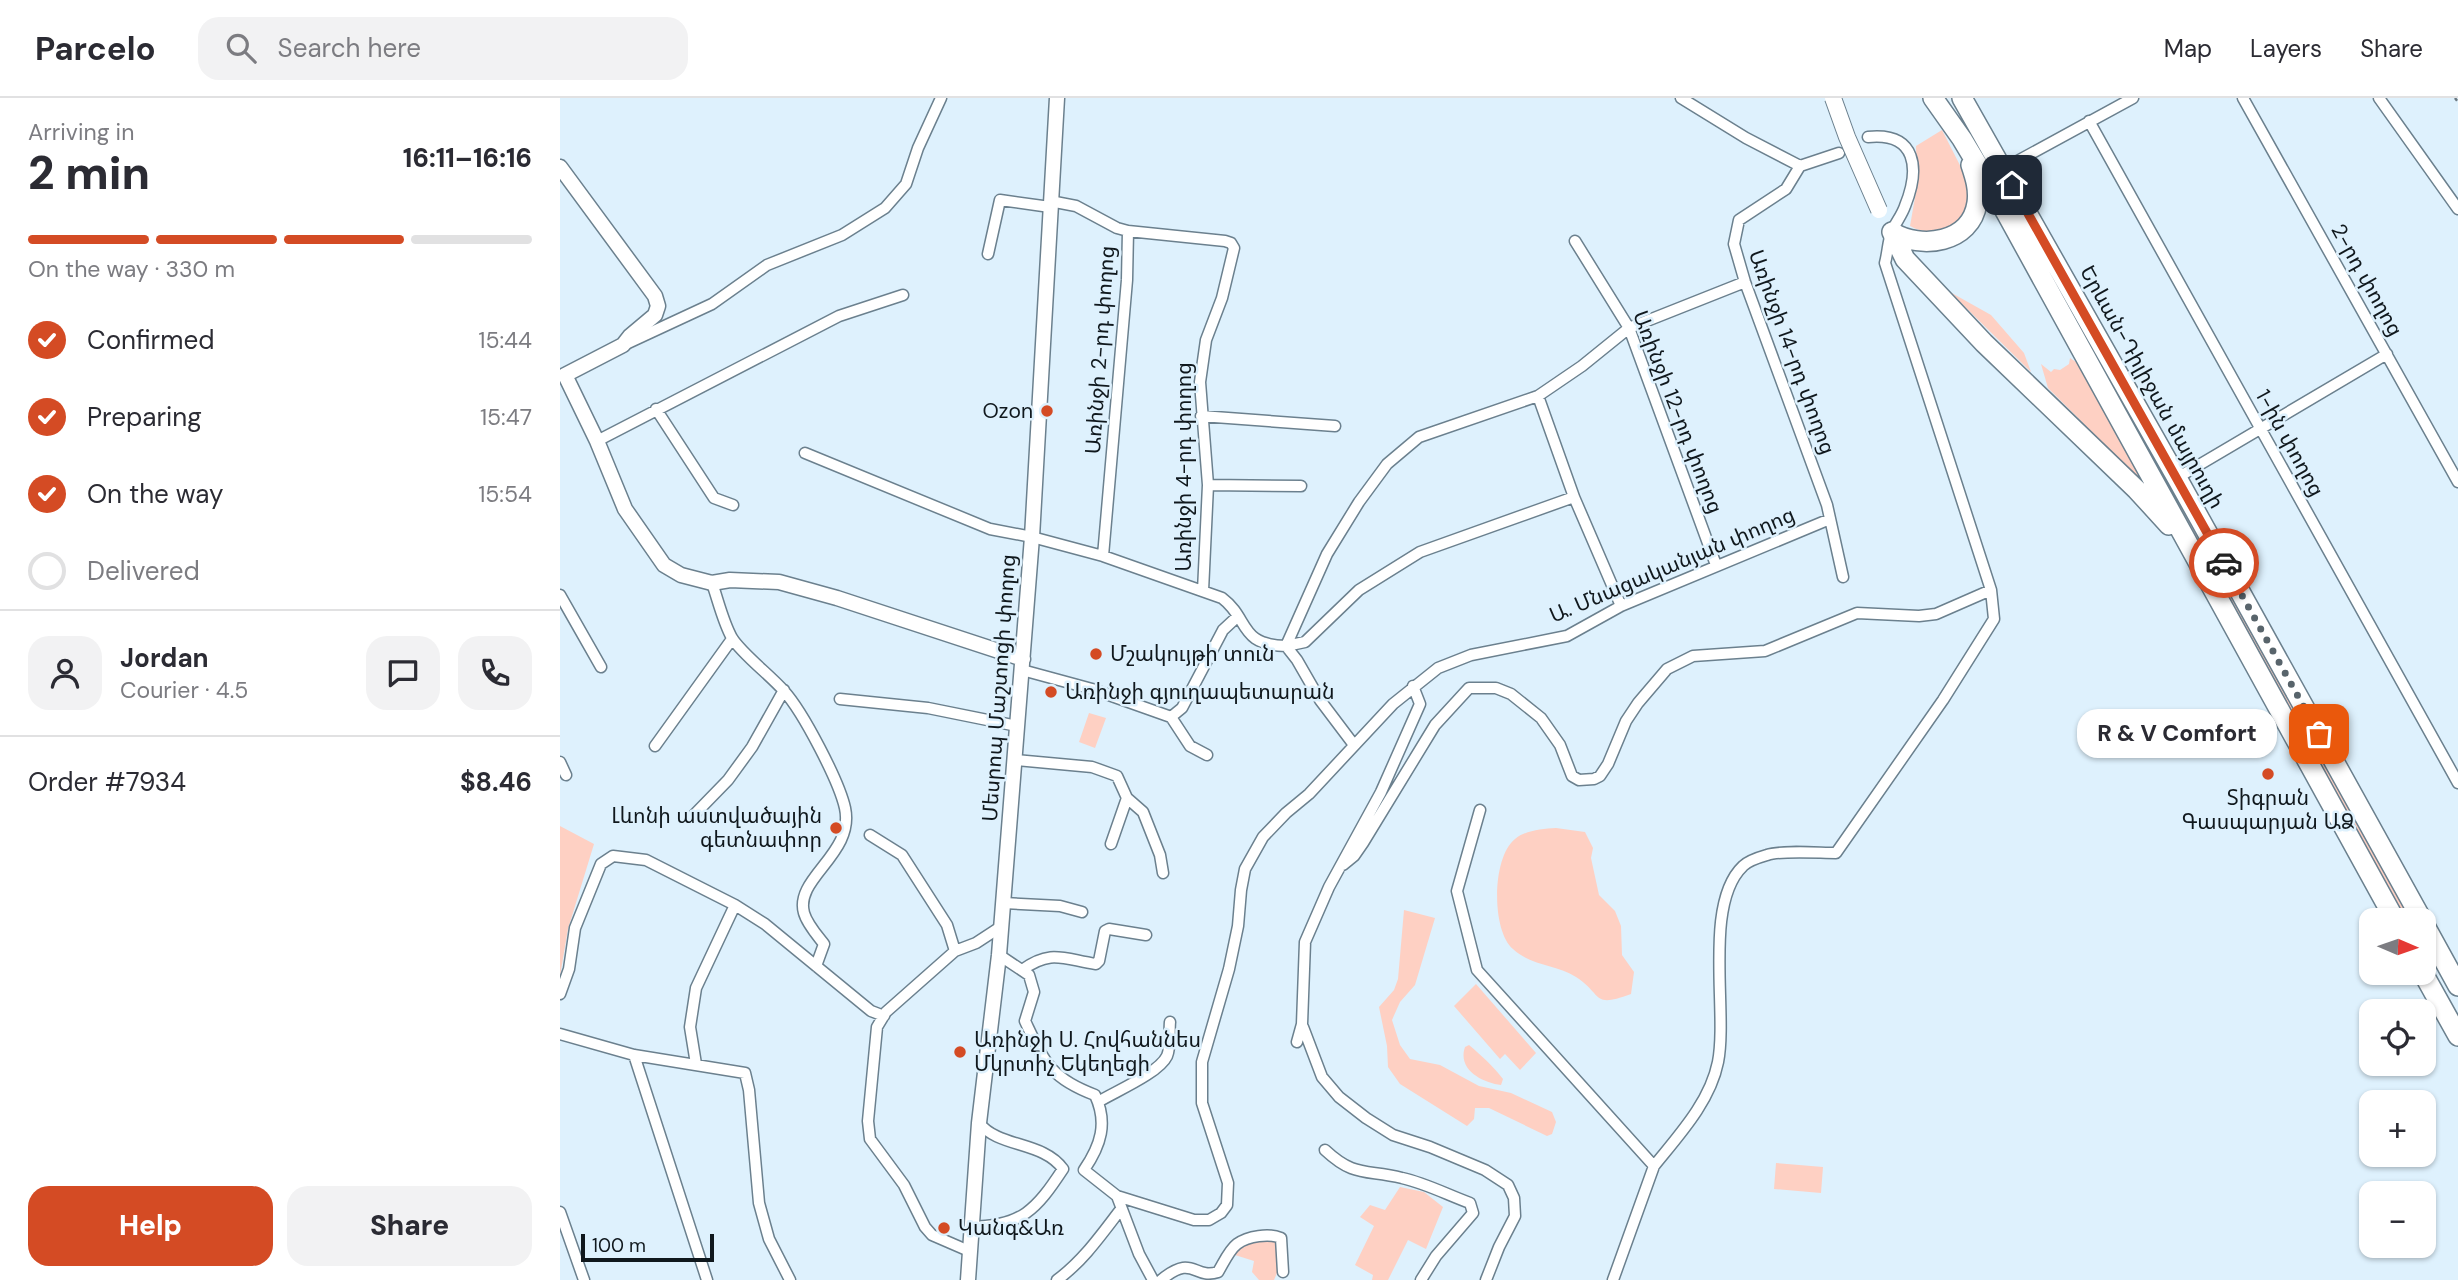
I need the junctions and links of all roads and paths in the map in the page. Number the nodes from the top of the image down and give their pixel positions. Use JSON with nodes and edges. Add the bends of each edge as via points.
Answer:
{"nodes":[{"id":1,"x":941,"y":98,"type":"edge"},
{"id":2,"x":1057,"y":98,"type":"edge"},
{"id":3,"x":1681,"y":98,"type":"edge"},
{"id":4,"x":1833,"y":98,"type":"edge"},
{"id":5,"x":1933,"y":98,"type":"edge"},
{"id":6,"x":1962,"y":98,"type":"edge"},
{"id":7,"x":2133,"y":98,"type":"edge"},
{"id":8,"x":2243,"y":98,"type":"edge"},
{"id":9,"x":2379,"y":98,"type":"edge"},
{"id":10,"x":2089,"y":121,"type":"junction"},
{"id":11,"x":1868,"y":137,"type":"dead end"},
{"id":12,"x":1962,"y":139,"type":"junction"},
{"id":13,"x":1839,"y":153,"type":"dead end"},
{"id":14,"x":560,"y":166,"type":"edge"},
{"id":15,"x":1800,"y":166,"type":"junction"},
{"id":16,"x":2003,"y":169,"type":"junction"},
{"id":17,"x":1050,"y":204,"type":"junction"},
{"id":18,"x":2013,"y":205,"type":"junction"},
{"id":19,"x":2458,"y":209,"type":"edge"},
{"id":20,"x":1879,"y":210,"type":"dead end"},
{"id":21,"x":1128,"y":232,"type":"junction"},
{"id":22,"x":1892,"y":232,"type":"junction"},
{"id":23,"x":1574,"y":241,"type":"dead end"},
{"id":24,"x":988,"y":254,"type":"dead end"},
{"id":25,"x":1745,"y":282,"type":"junction"},
{"id":26,"x":903,"y":295,"type":"dead end"},
{"id":27,"x":1629,"y":328,"type":"junction"},
{"id":28,"x":622,"y":345,"type":"junction"},
{"id":29,"x":2387,"y":354,"type":"junction"},
{"id":30,"x":563,"y":377,"type":"edge"},
{"id":31,"x":1538,"y":396,"type":"junction"},
{"id":32,"x":656,"y":409,"type":"junction"},
{"id":33,"x":1202,"y":416,"type":"junction"},
{"id":34,"x":1335,"y":426,"type":"dead end"},
{"id":35,"x":2259,"y":428,"type":"junction"},
{"id":36,"x":2154,"y":438,"type":"junction"},
{"id":37,"x":597,"y":441,"type":"junction"},
{"id":38,"x":2136,"y":448,"type":"junction"},
{"id":39,"x":805,"y":453,"type":"dead end"},
{"id":40,"x":2177,"y":478,"type":"junction"},
{"id":41,"x":2458,"y":482,"type":"edge"},
{"id":42,"x":1208,"y":485,"type":"junction"},
{"id":43,"x":1301,"y":486,"type":"dead end"},
{"id":44,"x":1574,"y":497,"type":"junction"},
{"id":45,"x":733,"y":505,"type":"dead end"},
{"id":46,"x":1830,"y":519,"type":"junction"},
{"id":47,"x":1032,"y":537,"type":"junction"},
{"id":48,"x":2189,"y":545,"type":"junction"},
{"id":49,"x":1103,"y":556,"type":"junction"},
{"id":50,"x":1716,"y":565,"type":"junction"},
{"id":51,"x":1843,"y":577,"type":"dead end"},
{"id":52,"x":712,"y":583,"type":"junction"},
{"id":53,"x":1991,"y":590,"type":"junction"},
{"id":54,"x":1203,"y":591,"type":"junction"},
{"id":55,"x":560,"y":595,"type":"edge"},
{"id":56,"x":1621,"y":606,"type":"junction"},
{"id":57,"x":1237,"y":617,"type":"junction"},
{"id":58,"x":732,"y":639,"type":"junction"},
{"id":59,"x":1286,"y":646,"type":"junction"},
{"id":60,"x":1022,"y":664,"type":"junction"},
{"id":61,"x":601,"y":667,"type":"dead end"},
{"id":62,"x":1413,"y":686,"type":"junction"},
{"id":63,"x":783,"y":690,"type":"junction"},
{"id":64,"x":840,"y":699,"type":"dead end"},
{"id":65,"x":1171,"y":717,"type":"junction"},
{"id":66,"x":1017,"y":726,"type":"junction"},
{"id":67,"x":1354,"y":744,"type":"junction"},
{"id":68,"x":655,"y":746,"type":"dead end"},
{"id":69,"x":1207,"y":755,"type":"dead end"},
{"id":70,"x":1015,"y":760,"type":"junction"},
{"id":71,"x":560,"y":762,"type":"edge"},
{"id":72,"x":566,"y":775,"type":"dead end"},
{"id":73,"x":2458,"y":783,"type":"edge"},
{"id":74,"x":1127,"y":798,"type":"junction"},
{"id":75,"x":1480,"y":810,"type":"dead end"},
{"id":76,"x":691,"y":818,"type":"dead end"},
{"id":77,"x":870,"y":835,"type":"dead end"},
{"id":78,"x":1111,"y":844,"type":"dead end"},
{"id":79,"x":1343,"y":865,"type":"junction"},
{"id":80,"x":1163,"y":873,"type":"dead end"},
{"id":81,"x":1004,"y":903,"type":"junction"},
{"id":82,"x":735,"y":905,"type":"junction"},
{"id":83,"x":2388,"y":908,"type":"edge"},
{"id":84,"x":2415,"y":908,"type":"edge"},
{"id":85,"x":1082,"y":912,"type":"dead end"},
{"id":86,"x":1002,"y":926,"type":"junction"},
{"id":87,"x":1146,"y":935,"type":"dead end"},
{"id":88,"x":2436,"y":946,"type":"edge"},
{"id":89,"x":956,"y":951,"type":"junction"},
{"id":90,"x":999,"y":956,"type":"junction"},
{"id":91,"x":816,"y":966,"type":"junction"},
{"id":92,"x":1022,"y":970,"type":"junction"},
{"id":93,"x":2430,"y":985,"type":"edge"},
{"id":94,"x":2458,"y":986,"type":"edge"},
{"id":95,"x":560,"y":994,"type":"edge"},
{"id":96,"x":884,"y":1016,"type":"junction"},
{"id":97,"x":1170,"y":1022,"type":"dead end"},
{"id":98,"x":1302,"y":1024,"type":"junction"},
{"id":99,"x":560,"y":1034,"type":"edge"},
{"id":100,"x":2458,"y":1036,"type":"edge"},
{"id":101,"x":1297,"y":1042,"type":"dead end"},
{"id":102,"x":634,"y":1055,"type":"junction"},
{"id":103,"x":696,"y":1064,"type":"junction"},
{"id":104,"x":1098,"y":1102,"type":"junction"},
{"id":105,"x":979,"y":1123,"type":"junction"},
{"id":106,"x":1325,"y":1150,"type":"dead end"},
{"id":107,"x":1654,"y":1166,"type":"junction"},
{"id":108,"x":1117,"y":1195,"type":"junction"},
{"id":109,"x":1121,"y":1209,"type":"junction"},
{"id":110,"x":560,"y":1212,"type":"edge"},
{"id":111,"x":971,"y":1227,"type":"junction"},
{"id":112,"x":969,"y":1251,"type":"junction"},
{"id":113,"x":1283,"y":1272,"type":"dead end"},
{"id":114,"x":584,"y":1280,"type":"edge"},
{"id":115,"x":707,"y":1280,"type":"edge"},
{"id":116,"x":790,"y":1280,"type":"edge"},
{"id":117,"x":968,"y":1280,"type":"edge"},
{"id":118,"x":1057,"y":1280,"type":"edge"},
{"id":119,"x":1153,"y":1280,"type":"edge"},
{"id":120,"x":1160,"y":1280,"type":"edge"},
{"id":121,"x":1421,"y":1280,"type":"edge"},
{"id":122,"x":1486,"y":1280,"type":"edge"},
{"id":123,"x":1613,"y":1280,"type":"edge"}],
"edges":[{"from":1,"to":28,"type":"street","via":[[906,184],[885,208],[842,235],[767,265],[712,304]]},
{"from":2,"to":17,"type":"street","name":"Մեսրոպ Մաշտոցի փողոց"},
{"from":3,"to":15,"type":"street"},
{"from":4,"to":20,"type":"main road","bridge":true},
{"from":5,"to":12,"type":"highway"},
{"from":6,"to":16,"type":"highway","name":"Երևան-Դիլիջան մայրուղի"},
{"from":7,"to":10,"type":"street"},
{"from":8,"to":29,"type":"street","name":"2-րդ փողոց"},
{"from":9,"to":19,"type":"street"},
{"from":10,"to":16,"type":"street"},
{"from":10,"to":35,"type":"street","name":"1-ին փողոց"},
{"from":11,"to":22,"type":"street","via":[[1895,138],[1908,149],[1913,167],[1909,195]]},
{"from":12,"to":18,"type":"highway","name":"Երևան-Դիլիջան մայրուղի"},
{"from":12,"to":22,"type":"highway","via":[[1978,186],[1970,221],[1950,237],[1936,241],[1923,242]]},
{"from":13,"to":15,"type":"street"},
{"from":14,"to":28,"type":"street","via":[[655,296],[655,315]]},
{"from":15,"to":25,"type":"street","name":"Առինջի 14-րդ փողոց","via":[[1786,189],[1739,220],[1734,244]]},
{"from":16,"to":18,"type":"highway","name":"Երևան-Դիլիջան մայրուղի"},
{"from":17,"to":21,"type":"street","name":"Առինջի 2-րդ փողոց","via":[[1076,206]]},
{"from":17,"to":24,"type":"street","name":"Առինջի 2-րդ փողոց","via":[[1000,200]]},
{"from":17,"to":47,"type":"street","name":"Մեսրոպ Մաշտոցի փողոց"},
{"from":18,"to":36,"type":"highway","name":"Երևան-Դիլիջան մայրուղի"},
{"from":18,"to":38,"type":"highway","name":"Երևան-Դիլիջան մայրուղի"},
{"from":21,"to":33,"type":"street","name":"Առինջի 4-րդ փողոց","via":[[1225,241],[1234,248],[1206,340],[1200,382]]},
{"from":21,"to":49,"type":"street","name":"Առինջի 2-րդ փողոց"},
{"from":22,"to":48,"type":"highway","via":[[1905,259],[1984,343]]},
{"from":22,"to":53,"type":"street","via":[[1885,263]]},
{"from":23,"to":27,"type":"street","name":"Առինջի 12-րդ փողոց"},
{"from":25,"to":27,"type":"street"},
{"from":25,"to":46,"type":"street","name":"Առինջի 14-րդ փողոց"},
{"from":26,"to":32,"type":"street","via":[[839,316]]},
{"from":27,"to":31,"type":"street"},
{"from":27,"to":50,"type":"street","name":"Առինջի 12-րդ փողոց"},
{"from":28,"to":30,"type":"street"},
{"from":29,"to":35,"type":"street"},
{"from":29,"to":41,"type":"street","name":"2-րդ փողոց"},
{"from":30,"to":37,"type":"street"},
{"from":31,"to":44,"type":"street"},
{"from":31,"to":59,"type":"street","via":[[1419,437],[1387,464],[1327,554]]},
{"from":32,"to":37,"type":"street"},
{"from":32,"to":45,"type":"street","via":[[714,498]]},
{"from":33,"to":34,"type":"street"},
{"from":33,"to":42,"type":"street","name":"Առինջի 4-րդ փողոց"},
{"from":35,"to":40,"type":"street"},
{"from":35,"to":73,"type":"street","name":"1-ին փողոց"},
{"from":36,"to":38,"type":"highway","via":[[2148,449]]},
{"from":36,"to":40,"type":"highway","name":"Երևան-Դիլիջան մայրուղի"},
{"from":37,"to":52,"type":"street","via":[[625,509],[664,565]]},
{"from":38,"to":48,"type":"highway","name":"Երևան-Դիլիջան մայրուղի"},
{"from":39,"to":47,"type":"street","via":[[990,529]]},
{"from":40,"to":84,"type":"highway","name":"Երևան-Դիլիջան մայրուղի"},
{"from":42,"to":43,"type":"street"},
{"from":42,"to":54,"type":"street","name":"Առինջի 4-րդ փողոց"},
{"from":44,"to":56,"type":"street"},
{"from":44,"to":59,"type":"street","via":[[1420,552],[1359,590],[1305,642]]},
{"from":46,"to":50,"type":"street","name":"Ա. Մնացականյան փողոց"},
{"from":46,"to":51,"type":"street","name":"Առինջի 14-րդ փողոց"},
{"from":47,"to":49,"type":"street"},
{"from":47,"to":60,"type":"street","name":"Մեսրոպ Մաշտոցի փողոց"},
{"from":48,"to":83,"type":"highway","name":"Երևան-Դիլիջան մայրուղի"},
{"from":49,"to":54,"type":"street"},
{"from":50,"to":56,"type":"street","name":"Ա. Մնացականյան փողոց"},
{"from":52,"to":58,"type":"street"},
{"from":52,"to":60,"type":"street","via":[[779,582]]},
{"from":53,"to":79,"type":"street","via":[[1936,614],[1857,613],[1765,651],[1684,660],[1667,669],[1638,703],[1608,764],[1594,779],[1572,776],[1557,739],[1541,718],[1511,694],[1496,688],[1469,688],[1435,725],[1363,843]]},
{"from":53,"to":107,"type":"street","via":[[1994,619],[1836,853],[1770,854],[1744,865],[1726,890],[1718,962],[1718,1062],[1705,1098]]},
{"from":54,"to":57,"type":"street","via":[[1222,597]]},
{"from":55,"to":61,"type":"street"},
{"from":56,"to":62,"type":"street","name":"Ա. Մնացականյան փողոց","via":[[1567,636],[1471,655],[1438,668]]},
{"from":57,"to":59,"type":"street","via":[[1253,637],[1269,646]]},
{"from":57,"to":65,"type":"street","via":[[1223,630],[1182,708]]},
{"from":58,"to":63,"type":"street"},
{"from":58,"to":68,"type":"street"},
{"from":59,"to":67,"type":"street"},
{"from":60,"to":65,"type":"street"},
{"from":60,"to":66,"type":"street","name":"Մեսրոպ Մաշտոցի փողոց"},
{"from":62,"to":67,"type":"street","name":"Ա. Մնացականյան փողոց"},
{"from":62,"to":79,"type":"street","via":[[1420,704]]},
{"from":63,"to":76,"type":"street","via":[[729,780]]},
{"from":63,"to":91,"type":"street","via":[[834,778],[846,820],[838,848],[804,896],[806,917],[824,944]]},
{"from":64,"to":66,"type":"street","via":[[928,708]]},
{"from":65,"to":69,"type":"street","via":[[1190,746]]},
{"from":66,"to":70,"type":"street","name":"Մեսրոպ Մաշտոցի փողոց"},
{"from":67,"to":108,"type":"street","name":"Ա. Մնացականյան փողոց","via":[[1263,837],[1245,869],[1230,969],[1202,1062],[1202,1103],[1228,1183],[1227,1205],[1209,1220],[1194,1220]]},
{"from":70,"to":74,"type":"street","via":[[1092,767],[1117,776]]},
{"from":70,"to":81,"type":"street","name":"Մեսրոպ Մաշտոցի փողոց"},
{"from":71,"to":72,"type":"street"},
{"from":74,"to":78,"type":"street"},
{"from":74,"to":80,"type":"street","via":[[1143,812]]},
{"from":75,"to":107,"type":"street","via":[[1457,891],[1477,970]]},
{"from":77,"to":89,"type":"street","via":[[902,855],[947,925]]},
{"from":79,"to":98,"type":"street","via":[[1305,942]]},
{"from":81,"to":85,"type":"street"},
{"from":81,"to":86,"type":"street","name":"Մեսրոպ Մաշտոցի փողոց"},
{"from":82,"to":91,"type":"street"},
{"from":82,"to":95,"type":"street","via":[[646,860],[613,856],[601,864],[575,928]]},
{"from":82,"to":103,"type":"street","via":[[696,988],[690,1027]]},
{"from":86,"to":89,"type":"street"},
{"from":86,"to":90,"type":"street","name":"Մեսրոպ Մաշտոցի փողոց"},
{"from":87,"to":92,"type":"street","via":[[1109,929],[1096,964],[1047,956]]},
{"from":88,"to":94,"type":"highway","name":"Երևան-Դիլիջան մայրուղի"},
{"from":89,"to":96,"type":"street"},
{"from":90,"to":92,"type":"street"},
{"from":90,"to":105,"type":"street","name":"Մեսրոպ Մաշտոցի փողոց"},
{"from":91,"to":96,"type":"street","via":[[871,1011]]},
{"from":92,"to":104,"type":"street","via":[[1029,975],[1034,992],[1025,1021],[1038,1048],[1053,1071],[1071,1086],[1095,1095]]},
{"from":93,"to":100,"type":"highway"},
{"from":96,"to":112,"type":"street","via":[[877,1027],[870,1139],[904,1185],[932,1235]]},
{"from":97,"to":104,"type":"street","via":[[1168,1055],[1151,1074]]},
{"from":98,"to":101,"type":"street"},
{"from":98,"to":122,"type":"street","via":[[1322,1077],[1339,1097],[1393,1135],[1485,1170],[1508,1185],[1515,1216]]},
{"from":99,"to":102,"type":"street"},
{"from":102,"to":103,"type":"street"},
{"from":102,"to":115,"type":"street"},
{"from":103,"to":116,"type":"street","via":[[745,1073],[759,1203],[769,1239]]},
{"from":104,"to":108,"type":"street","name":"Ա. Մնացականյան փողոց","via":[[1101,1134],[1084,1170]]},
{"from":105,"to":111,"type":"street","name":"Մեսրոպ Մաշտոցի փողոց"},
{"from":105,"to":111,"type":"street","via":[[987,1134],[1021,1143],[1063,1168],[1032,1210],[995,1227]]},
{"from":106,"to":121,"type":"street","via":[[1341,1165],[1402,1178],[1470,1203],[1473,1213]]},
{"from":107,"to":123,"type":"street"},
{"from":108,"to":109,"type":"street"},
{"from":109,"to":118,"type":"street","via":[[1091,1248]]},
{"from":109,"to":119,"type":"street"},
{"from":110,"to":114,"type":"street"},
{"from":111,"to":112,"type":"street","name":"Մեսրոպ Մաշտոցի փողոց"},
{"from":112,"to":117,"type":"street","name":"Մեսրոպ Մաշտոցի փողոց"},
{"from":113,"to":120,"type":"street","via":[[1281,1237],[1277,1235],[1254,1237],[1236,1245],[1218,1272],[1180,1267]]}]}
